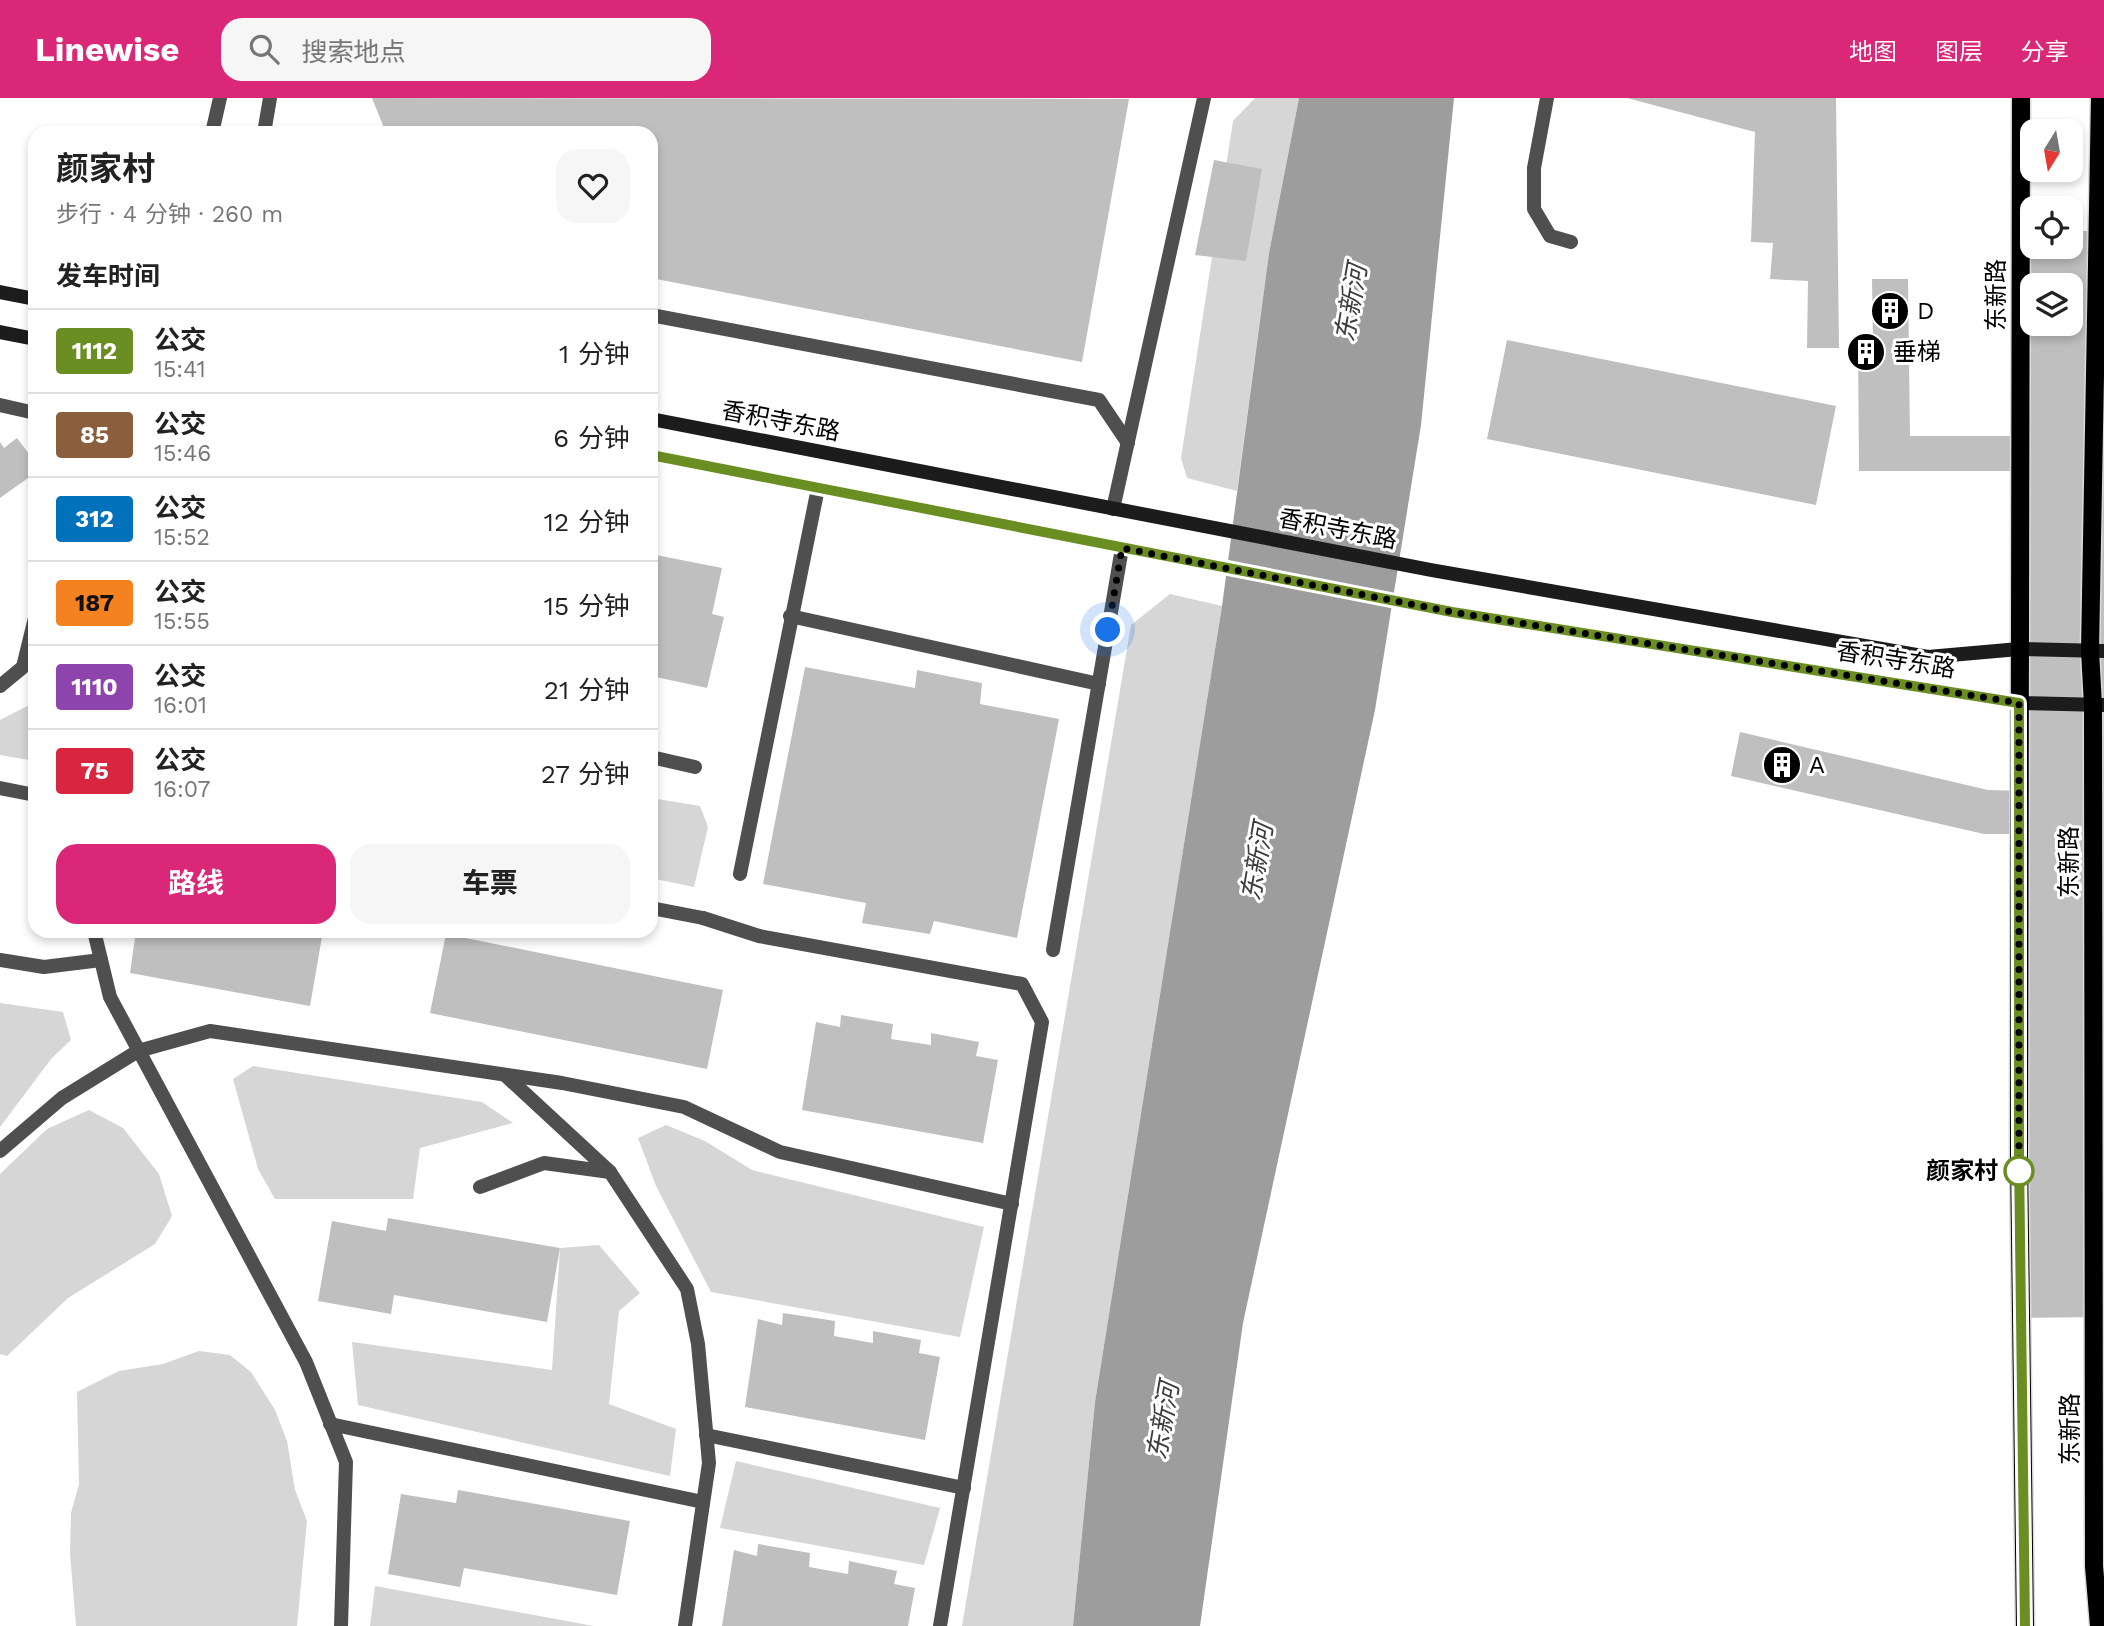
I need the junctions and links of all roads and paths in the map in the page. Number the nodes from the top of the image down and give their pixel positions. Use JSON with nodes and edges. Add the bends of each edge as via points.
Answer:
{"nodes":[{"id":1,"x":220,"y":98,"type":"edge"},
{"id":2,"x":270,"y":98,"type":"edge"},
{"id":3,"x":1204,"y":98,"type":"edge"},
{"id":4,"x":1547,"y":98,"type":"edge"},
{"id":5,"x":2021,"y":98,"type":"edge"},
{"id":6,"x":2100,"y":98,"type":"edge"},
{"id":7,"x":2102,"y":123,"type":"edge"},
{"id":8,"x":214,"y":126,"type":"edge"},
{"id":9,"x":265,"y":126,"type":"edge"},
{"id":10,"x":1572,"y":242,"type":"dead end"},
{"id":11,"x":0,"y":292,"type":"edge"},
{"id":12,"x":28,"y":298,"type":"edge"},
{"id":13,"x":658,"y":316,"type":"edge"},
{"id":14,"x":0,"y":332,"type":"edge"},
{"id":15,"x":28,"y":338,"type":"edge"},
{"id":16,"x":0,"y":405,"type":"edge"},
{"id":17,"x":28,"y":411,"type":"edge"},
{"id":18,"x":658,"y":420,"type":"edge"},
{"id":19,"x":1128,"y":443,"type":"junction"},
{"id":20,"x":658,"y":456,"type":"edge"},
{"id":21,"x":818,"y":488,"type":"junction"},
{"id":22,"x":1113,"y":509,"type":"junction"},
{"id":23,"x":1122,"y":548,"type":"junction"},
{"id":24,"x":790,"y":616,"type":"junction"},
{"id":25,"x":28,"y":647,"type":"edge"},
{"id":26,"x":2020,"y":649,"type":"junction"},
{"id":27,"x":2097,"y":651,"type":"edge"},
{"id":28,"x":1098,"y":684,"type":"junction"},
{"id":29,"x":0,"y":686,"type":"edge"},
{"id":30,"x":2019,"y":703,"type":"junction"},
{"id":31,"x":2098,"y":705,"type":"edge"},
{"id":32,"x":658,"y":758,"type":"edge"},
{"id":33,"x":695,"y":766,"type":"dead end"},
{"id":34,"x":0,"y":788,"type":"edge"},
{"id":35,"x":28,"y":793,"type":"edge"},
{"id":36,"x":740,"y":874,"type":"dead end"},
{"id":37,"x":658,"y":909,"type":"edge"},
{"id":38,"x":96,"y":938,"type":"edge"},
{"id":39,"x":1053,"y":950,"type":"dead end"},
{"id":40,"x":0,"y":960,"type":"edge"},
{"id":41,"x":101,"y":960,"type":"junction"},
{"id":42,"x":138,"y":1051,"type":"junction"},
{"id":43,"x":505,"y":1075,"type":"junction"},
{"id":44,"x":0,"y":1151,"type":"edge"},
{"id":45,"x":610,"y":1172,"type":"junction"},
{"id":46,"x":480,"y":1187,"type":"dead end"},
{"id":47,"x":1012,"y":1204,"type":"junction"},
{"id":48,"x":330,"y":1424,"type":"junction"},
{"id":49,"x":706,"y":1435,"type":"junction"},
{"id":50,"x":964,"y":1488,"type":"junction"},
{"id":51,"x":703,"y":1502,"type":"junction"},
{"id":52,"x":2099,"y":1567,"type":"edge"},
{"id":53,"x":341,"y":1626,"type":"edge"},
{"id":54,"x":685,"y":1626,"type":"edge"},
{"id":55,"x":940,"y":1626,"type":"edge"},
{"id":56,"x":2025,"y":1626,"type":"edge"},
{"id":57,"x":2099,"y":1626,"type":"edge"}],
"edges":[{"from":1,"to":8,"type":"street"},
{"from":2,"to":9,"type":"street"},
{"from":3,"to":19,"type":"street"},
{"from":4,"to":10,"type":"street","via":[[1534,168],[1534,209],[1550,236]]},
{"from":5,"to":26,"type":"main road","name":"东新路"},
{"from":6,"to":7,"type":"main road","name":"东新路"},
{"from":7,"to":27,"type":"main road","name":"东新路"},
{"from":11,"to":12,"type":"main road"},
{"from":13,"to":19,"type":"street","via":[[1099,400]]},
{"from":14,"to":15,"type":"main road"},
{"from":16,"to":17,"type":"street"},
{"from":18,"to":22,"type":"main road","name":"香积寺东路"},
{"from":19,"to":22,"type":"street"},
{"from":20,"to":21,"type":"main road","name":"香积寺东路"},
{"from":21,"to":23,"type":"main road","name":"香积寺东路"},
{"from":21,"to":24,"type":"street"},
{"from":22,"to":26,"type":"main road","name":"香积寺东路","via":[[1928,657]]},
{"from":23,"to":28,"type":"street"},
{"from":23,"to":30,"type":"main road","name":"香积寺东路","via":[[1452,612]]},
{"from":24,"to":28,"type":"street"},
{"from":24,"to":36,"type":"street"},
{"from":25,"to":29,"type":"street","via":[[23,667]]},
{"from":26,"to":27,"type":"main road","name":"香积寺东路"},
{"from":26,"to":30,"type":"main road","name":"东新路"},
{"from":27,"to":31,"type":"main road","name":"东新路"},
{"from":28,"to":39,"type":"street"},
{"from":30,"to":31,"type":"main road","name":"香积寺东路"},
{"from":30,"to":56,"type":"main road","name":"东新路"},
{"from":31,"to":52,"type":"main road","name":"东新路"},
{"from":32,"to":33,"type":"street"},
{"from":34,"to":35,"type":"street"},
{"from":37,"to":47,"type":"street","via":[[759,936],[1022,984],[1042,1022]]},
{"from":38,"to":41,"type":"street"},
{"from":40,"to":41,"type":"street","via":[[44,967]]},
{"from":41,"to":42,"type":"street","via":[[110,997]]},
{"from":42,"to":43,"type":"street","via":[[210,1031]]},
{"from":42,"to":44,"type":"street","via":[[62,1098]]},
{"from":42,"to":48,"type":"street","via":[[306,1363]]},
{"from":43,"to":45,"type":"street"},
{"from":43,"to":47,"type":"street","via":[[684,1107],[780,1152]]},
{"from":45,"to":46,"type":"street","via":[[544,1163]]},
{"from":45,"to":49,"type":"street","via":[[687,1289],[698,1344]]},
{"from":47,"to":50,"type":"street"},
{"from":48,"to":51,"type":"street"},
{"from":48,"to":53,"type":"street","via":[[346,1462]]},
{"from":49,"to":50,"type":"street"},
{"from":49,"to":51,"type":"street","via":[[709,1463]]},
{"from":50,"to":55,"type":"street"},
{"from":51,"to":54,"type":"street"},
{"from":52,"to":57,"type":"main road","name":"东新路"}]}
